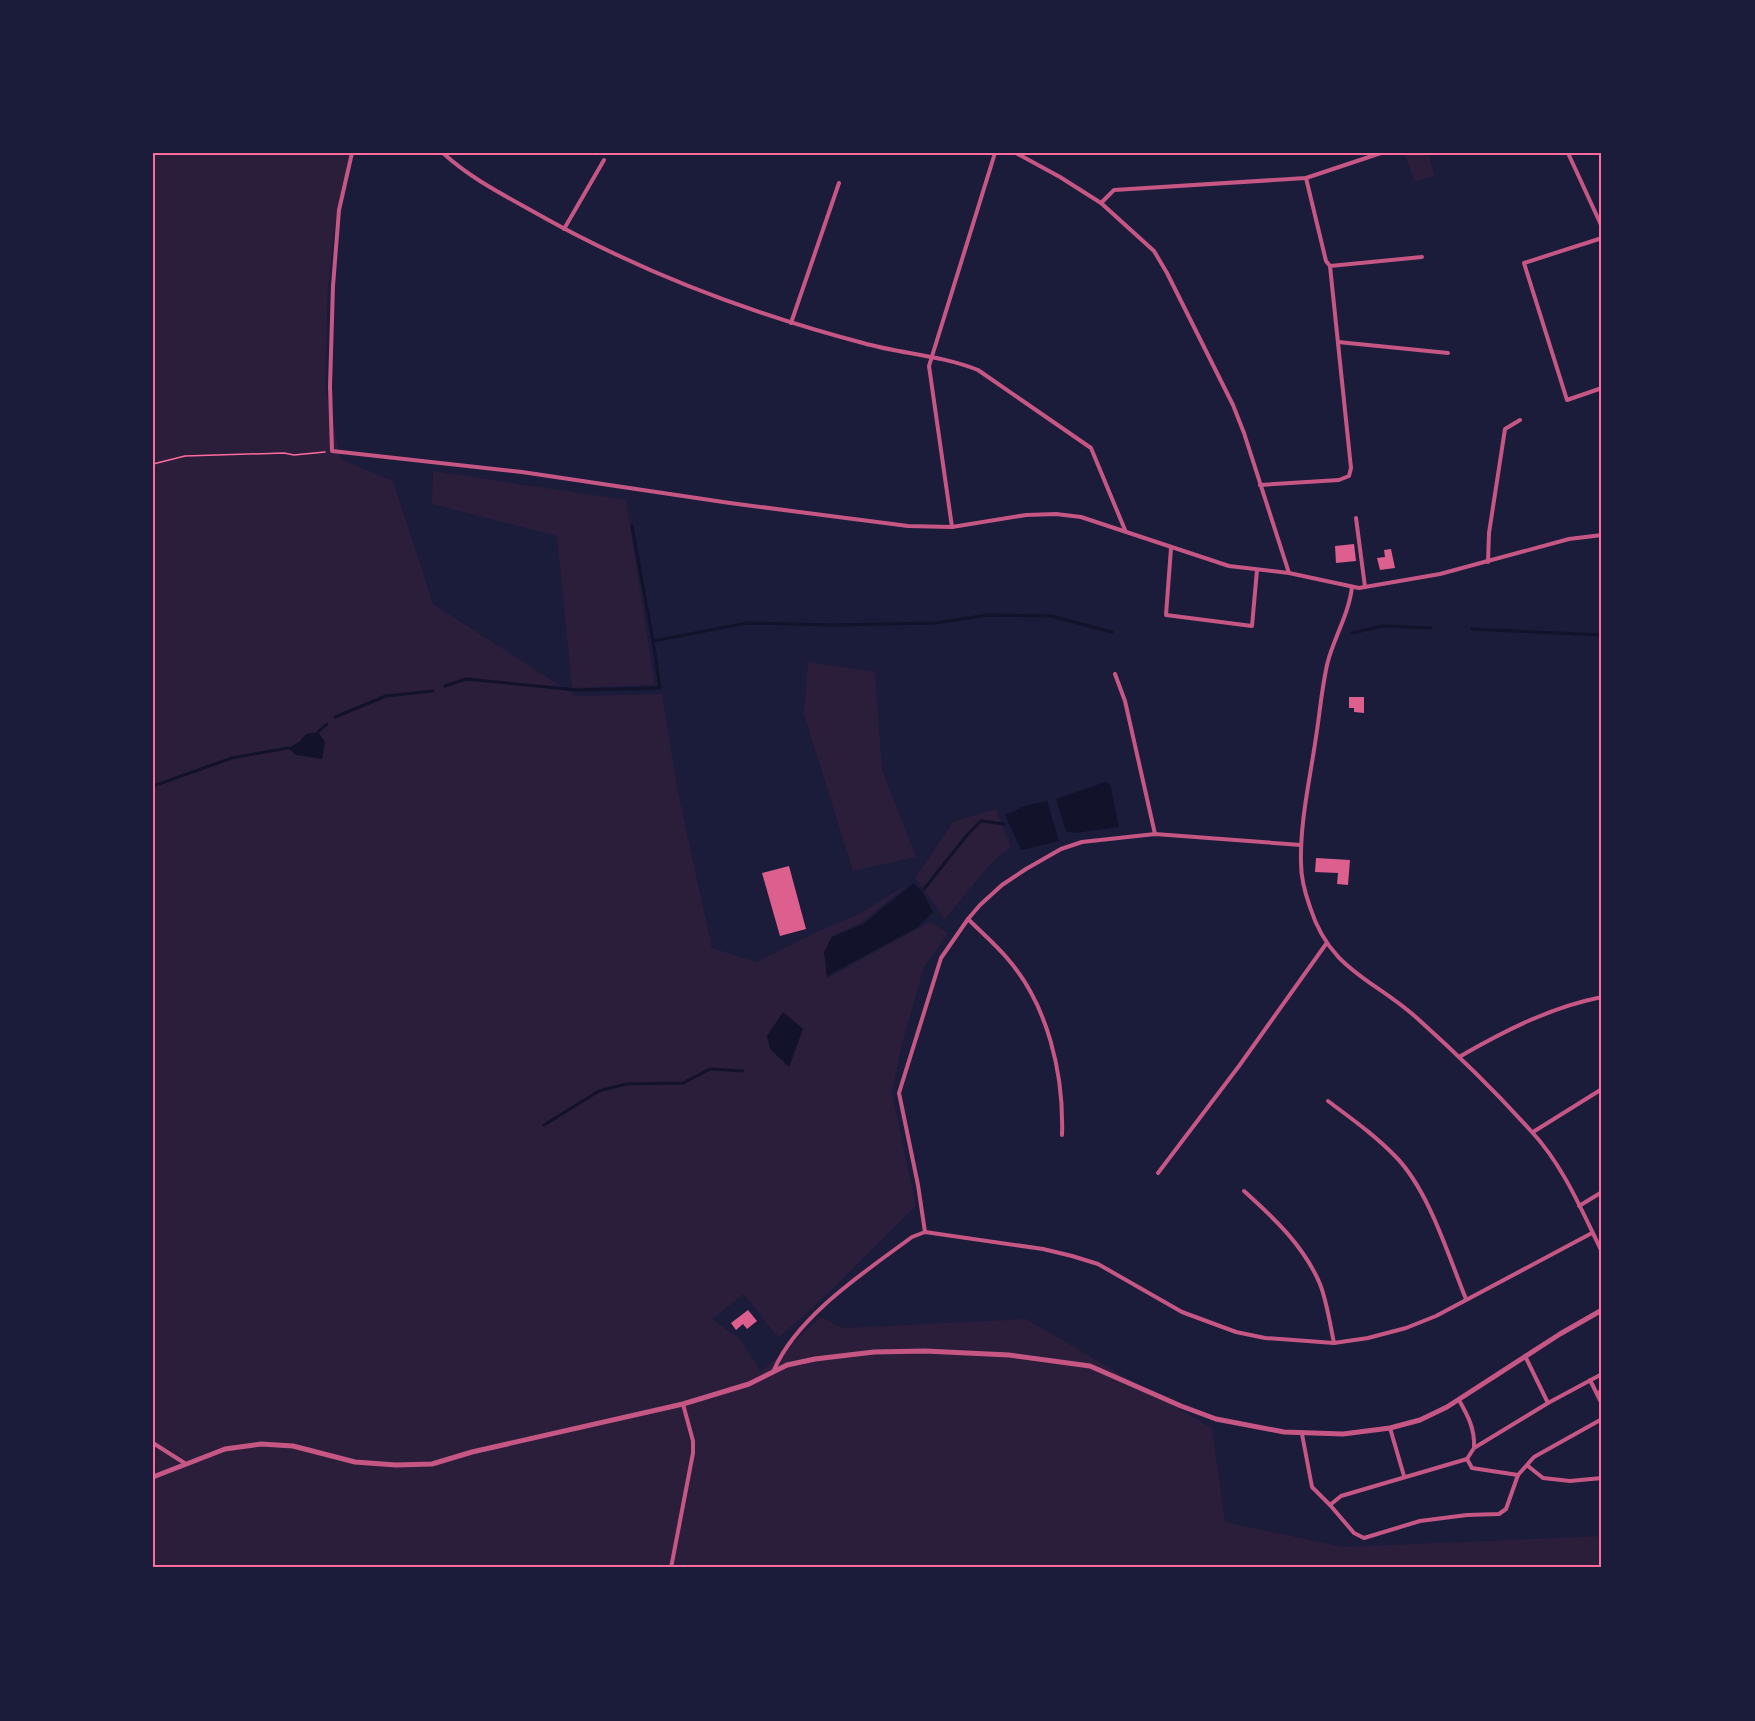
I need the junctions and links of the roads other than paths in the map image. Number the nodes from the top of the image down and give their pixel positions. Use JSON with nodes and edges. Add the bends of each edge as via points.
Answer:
{"nodes":[{"id":1,"x":352,"y":153,"type":"edge"},
{"id":2,"x":443,"y":153,"type":"edge"},
{"id":3,"x":995,"y":153,"type":"edge"},
{"id":4,"x":1016,"y":153,"type":"edge"},
{"id":5,"x":1381,"y":153,"type":"edge"},
{"id":6,"x":1568,"y":153,"type":"edge"},
{"id":7,"x":604,"y":160,"type":"dead end"},
{"id":8,"x":1306,"y":178,"type":"junction"},
{"id":9,"x":839,"y":183,"type":"dead end"},
{"id":10,"x":1101,"y":203,"type":"junction"},
{"id":11,"x":1602,"y":227,"type":"edge"},
{"id":12,"x":564,"y":229,"type":"junction"},
{"id":13,"x":1602,"y":238,"type":"edge"},
{"id":14,"x":1422,"y":257,"type":"dead end"},
{"id":15,"x":1330,"y":266,"type":"junction"},
{"id":16,"x":791,"y":323,"type":"junction"},
{"id":17,"x":1338,"y":342,"type":"junction"},
{"id":18,"x":1448,"y":353,"type":"dead end"},
{"id":19,"x":931,"y":357,"type":"junction"},
{"id":20,"x":1602,"y":388,"type":"edge"},
{"id":21,"x":1520,"y":420,"type":"dead end"},
{"id":22,"x":1260,"y":485,"type":"junction"},
{"id":23,"x":1356,"y":518,"type":"dead end"},
{"id":24,"x":952,"y":527,"type":"junction"},
{"id":25,"x":1125,"y":531,"type":"junction"},
{"id":26,"x":1602,"y":535,"type":"edge"},
{"id":27,"x":1171,"y":548,"type":"junction"},
{"id":28,"x":1488,"y":562,"type":"junction"},
{"id":29,"x":1257,"y":570,"type":"junction"},
{"id":30,"x":1289,"y":573,"type":"junction"},
{"id":31,"x":1352,"y":587,"type":"junction"},
{"id":32,"x":1365,"y":587,"type":"junction"},
{"id":33,"x":1115,"y":674,"type":"dead end"},
{"id":34,"x":1155,"y":834,"type":"junction"},
{"id":35,"x":1301,"y":845,"type":"junction"},
{"id":36,"x":968,"y":919,"type":"junction"},
{"id":37,"x":1326,"y":944,"type":"junction"},
{"id":38,"x":1602,"y":997,"type":"edge"},
{"id":39,"x":1459,"y":1057,"type":"junction"},
{"id":40,"x":1602,"y":1089,"type":"edge"},
{"id":41,"x":1328,"y":1101,"type":"dead end"},
{"id":42,"x":1533,"y":1132,"type":"junction"},
{"id":43,"x":1062,"y":1135,"type":"dead end"},
{"id":44,"x":1158,"y":1173,"type":"dead end"},
{"id":45,"x":1244,"y":1191,"type":"dead end"},
{"id":46,"x":1602,"y":1192,"type":"edge"},
{"id":47,"x":1580,"y":1206,"type":"junction"},
{"id":48,"x":925,"y":1232,"type":"junction"},
{"id":49,"x":1592,"y":1233,"type":"junction"},
{"id":50,"x":1602,"y":1252,"type":"edge"},
{"id":51,"x":1467,"y":1299,"type":"junction"},
{"id":52,"x":1602,"y":1310,"type":"edge"},
{"id":53,"x":1334,"y":1343,"type":"junction"},
{"id":54,"x":1525,"y":1356,"type":"junction"},
{"id":55,"x":774,"y":1371,"type":"junction"},
{"id":56,"x":1602,"y":1374,"type":"edge"},
{"id":57,"x":1590,"y":1380,"type":"junction"},
{"id":58,"x":1602,"y":1387,"type":"edge"},
{"id":59,"x":1598,"y":1396,"type":"junction"},
{"id":60,"x":1459,"y":1401,"type":"junction"},
{"id":61,"x":1548,"y":1403,"type":"junction"},
{"id":62,"x":682,"y":1404,"type":"junction"},
{"id":63,"x":1602,"y":1404,"type":"edge"},
{"id":64,"x":1602,"y":1419,"type":"edge"},
{"id":65,"x":1390,"y":1428,"type":"junction"},
{"id":66,"x":1302,"y":1434,"type":"junction"},
{"id":67,"x":153,"y":1443,"type":"edge"},
{"id":68,"x":1474,"y":1448,"type":"junction"},
{"id":69,"x":1467,"y":1459,"type":"junction"},
{"id":70,"x":186,"y":1464,"type":"junction"},
{"id":71,"x":1528,"y":1466,"type":"junction"},
{"id":72,"x":1404,"y":1476,"type":"junction"},
{"id":73,"x":1518,"y":1476,"type":"junction"},
{"id":74,"x":153,"y":1477,"type":"edge"},
{"id":75,"x":1602,"y":1478,"type":"edge"},
{"id":76,"x":1330,"y":1504,"type":"junction"},
{"id":77,"x":671,"y":1568,"type":"edge"}],
"edges":[{"from":1,"to":24,"type":"street","via":[[339,210],[333,286],[332,451],[522,471],[908,526]]},
{"from":2,"to":12,"type":"street","via":[[471,176]]},
{"from":3,"to":19,"type":"street"},
{"from":4,"to":10,"type":"street"},
{"from":5,"to":8,"type":"street"},
{"from":6,"to":11,"type":"street"},
{"from":7,"to":12,"type":"street"},
{"from":8,"to":10,"type":"street","via":[[1114,190]]},
{"from":8,"to":15,"type":"street"},
{"from":9,"to":16,"type":"street"},
{"from":10,"to":22,"type":"street","via":[[1154,251],[1167,273],[1233,405]]},
{"from":12,"to":16,"type":"street","via":[[691,288]]},
{"from":13,"to":20,"type":"street","via":[[1524,263],[1567,400]]},
{"from":14,"to":15,"type":"street"},
{"from":15,"to":17,"type":"street"},
{"from":16,"to":19,"type":"street"},
{"from":17,"to":18,"type":"street"},
{"from":17,"to":22,"type":"street","via":[[1352,461],[1349,476]]},
{"from":19,"to":24,"type":"street","via":[[929,377]]},
{"from":19,"to":25,"type":"street","via":[[978,370],[1091,448]]},
{"from":21,"to":28,"type":"street","via":[[1505,429]]},
{"from":22,"to":30,"type":"street"},
{"from":23,"to":32,"type":"street"},
{"from":24,"to":25,"type":"street","via":[[1056,514],[1081,517]]},
{"from":25,"to":27,"type":"street"},
{"from":26,"to":28,"type":"street","via":[[1569,539]]},
{"from":27,"to":29,"type":"street","via":[[1229,566]]},
{"from":27,"to":29,"type":"street","via":[[1166,615],[1251,626]]},
{"from":28,"to":32,"type":"street"},
{"from":29,"to":30,"type":"street"},
{"from":30,"to":31,"type":"street"},
{"from":31,"to":32,"type":"street"},
{"from":31,"to":35,"type":"street","via":[[1326,671]]},
{"from":33,"to":34,"type":"street","via":[[1125,701]]},
{"from":34,"to":35,"type":"street"},
{"from":34,"to":36,"type":"street","via":[[1092,841],[1061,849],[1002,885]]},
{"from":35,"to":37,"type":"street","via":[[1303,887]]},
{"from":36,"to":43,"type":"street","via":[[1007,958],[1039,1008],[1061,1089]]},
{"from":36,"to":48,"type":"street","via":[[941,958],[898,1093]]},
{"from":37,"to":39,"type":"street","via":[[1349,968],[1416,1017]]},
{"from":37,"to":44,"type":"street"},
{"from":38,"to":39,"type":"street","via":[[1549,1011]]},
{"from":39,"to":42,"type":"street"},
{"from":40,"to":42,"type":"street"},
{"from":41,"to":51,"type":"street","via":[[1398,1159],[1423,1195]]},
{"from":42,"to":47,"type":"street"},
{"from":45,"to":53,"type":"street","via":[[1282,1225],[1304,1255],[1320,1285]]},
{"from":46,"to":47,"type":"street"},
{"from":47,"to":49,"type":"street"},
{"from":48,"to":53,"type":"street","via":[[1072,1256],[1098,1264],[1182,1312],[1220,1327],[1265,1338]]},
{"from":48,"to":55,"type":"street","via":[[912,1237],[836,1295],[785,1348]]},
{"from":49,"to":50,"type":"street"},
{"from":49,"to":51,"type":"street"},
{"from":51,"to":53,"type":"street","via":[[1406,1328]]},
{"from":52,"to":54,"type":"street"},
{"from":54,"to":60,"type":"street"},
{"from":54,"to":61,"type":"street"},
{"from":55,"to":62,"type":"street","via":[[749,1384]]},
{"from":55,"to":66,"type":"street","via":[[814,1359],[874,1352],[1009,1355],[1090,1366],[1216,1419]]},
{"from":56,"to":57,"type":"street"},
{"from":57,"to":59,"type":"street"},
{"from":57,"to":61,"type":"street"},
{"from":58,"to":59,"type":"street"},
{"from":59,"to":63,"type":"street"},
{"from":60,"to":65,"type":"street","via":[[1420,1420]]},
{"from":60,"to":68,"type":"street","via":[[1471,1423]]},
{"from":61,"to":68,"type":"street"},
{"from":62,"to":70,"type":"street","via":[[432,1464],[356,1462],[293,1446],[261,1444],[225,1449]]},
{"from":62,"to":77,"type":"street","via":[[693,1453]]},
{"from":64,"to":71,"type":"street","via":[[1534,1457]]},
{"from":65,"to":66,"type":"street"},
{"from":65,"to":72,"type":"street"},
{"from":66,"to":76,"type":"street","via":[[1312,1487]]},
{"from":67,"to":70,"type":"street"},
{"from":68,"to":69,"type":"street"},
{"from":69,"to":72,"type":"street"},
{"from":69,"to":73,"type":"street","via":[[1473,1468]]},
{"from":70,"to":74,"type":"street"},
{"from":71,"to":73,"type":"street"},
{"from":71,"to":75,"type":"street","via":[[1543,1478]]},
{"from":72,"to":76,"type":"street","via":[[1341,1496]]},
{"from":73,"to":76,"type":"street","via":[[1506,1509],[1499,1514],[1420,1521],[1364,1538],[1354,1533]]}]}
